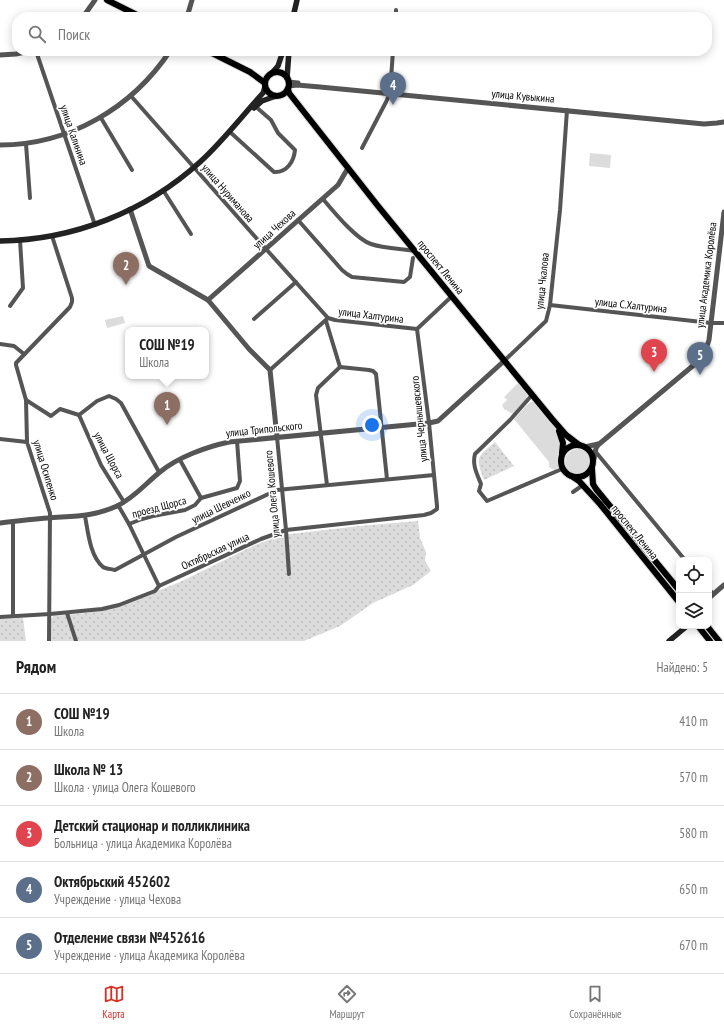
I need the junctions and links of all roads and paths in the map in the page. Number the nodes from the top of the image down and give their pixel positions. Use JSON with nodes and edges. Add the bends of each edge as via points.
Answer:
{"nodes":[{"id":1,"x":96,"y":0,"type":"edge"},
{"id":2,"x":107,"y":0,"type":"edge"},
{"id":3,"x":192,"y":0,"type":"edge"},
{"id":4,"x":296,"y":0,"type":"edge"},
{"id":5,"x":87,"y":12,"type":"edge"},
{"id":6,"x":131,"y":12,"type":"edge"},
{"id":7,"x":188,"y":12,"type":"edge"},
{"id":8,"x":294,"y":12,"type":"edge"},
{"id":9,"x":12,"y":54,"type":"edge"},
{"id":10,"x":0,"y":55,"type":"edge"},
{"id":11,"x":38,"y":56,"type":"edge"},
{"id":12,"x":166,"y":56,"type":"edge"},
{"id":13,"x":218,"y":56,"type":"edge"},
{"id":14,"x":281,"y":56,"type":"edge"},
{"id":15,"x":289,"y":56,"type":"edge"},
{"id":16,"x":393,"y":56,"type":"edge"},
{"id":17,"x":267,"y":80,"type":"junction"},
{"id":18,"x":288,"y":84,"type":"junction"},
{"id":19,"x":390,"y":93,"type":"junction"},
{"id":20,"x":131,"y":96,"type":"junction"},
{"id":21,"x":278,"y":96,"type":"junction"},
{"id":22,"x":255,"y":106,"type":"junction"},
{"id":23,"x":567,"y":110,"type":"junction"},
{"id":24,"x":244,"y":115,"type":"junction"},
{"id":25,"x":101,"y":118,"type":"junction"},
{"id":26,"x":724,"y":123,"type":"edge"},
{"id":27,"x":315,"y":126,"type":"junction"},
{"id":28,"x":230,"y":132,"type":"junction"},
{"id":29,"x":65,"y":134,"type":"junction"},
{"id":30,"x":26,"y":144,"type":"junction"},
{"id":31,"x":0,"y":145,"type":"edge"},
{"id":32,"x":362,"y":148,"type":"dead end"},
{"id":33,"x":194,"y":168,"type":"junction"},
{"id":34,"x":348,"y":168,"type":"junction"},
{"id":35,"x":132,"y":170,"type":"dead end"},
{"id":36,"x":163,"y":190,"type":"junction"},
{"id":37,"x":30,"y":198,"type":"dead end"},
{"id":38,"x":323,"y":199,"type":"junction"},
{"id":39,"x":130,"y":209,"type":"junction"},
{"id":40,"x":724,"y":212,"type":"edge"},
{"id":41,"x":298,"y":220,"type":"junction"},
{"id":42,"x":95,"y":225,"type":"junction"},
{"id":43,"x":191,"y":234,"type":"dead end"},
{"id":44,"x":52,"y":236,"type":"junction"},
{"id":45,"x":20,"y":240,"type":"junction"},
{"id":46,"x":0,"y":241,"type":"edge"},
{"id":47,"x":266,"y":250,"type":"junction"},
{"id":48,"x":415,"y":251,"type":"junction"},
{"id":49,"x":413,"y":258,"type":"dead end"},
{"id":50,"x":296,"y":282,"type":"junction"},
{"id":51,"x":450,"y":298,"type":"dead end"},
{"id":52,"x":208,"y":300,"type":"junction"},
{"id":53,"x":550,"y":305,"type":"junction"},
{"id":54,"x":10,"y":306,"type":"dead end"},
{"id":55,"x":254,"y":319,"type":"dead end"},
{"id":56,"x":327,"y":320,"type":"junction"},
{"id":57,"x":711,"y":323,"type":"junction"},
{"id":58,"x":724,"y":323,"type":"edge"},
{"id":59,"x":417,"y":329,"type":"junction"},
{"id":60,"x":0,"y":344,"type":"edge"},
{"id":61,"x":24,"y":354,"type":"junction"},
{"id":62,"x":504,"y":361,"type":"junction"},
{"id":63,"x":340,"y":367,"type":"junction"},
{"id":64,"x":270,"y":370,"type":"junction"},
{"id":65,"x":532,"y":395,"type":"junction"},
{"id":66,"x":26,"y":400,"type":"junction"},
{"id":67,"x":79,"y":415,"type":"junction"},
{"id":68,"x":552,"y":419,"type":"junction"},
{"id":69,"x":429,"y":423,"type":"junction"},
{"id":70,"x":382,"y":427,"type":"junction"},
{"id":71,"x":321,"y":433,"type":"junction"},
{"id":72,"x":277,"y":437,"type":"junction"},
{"id":73,"x":0,"y":439,"type":"edge"},
{"id":74,"x":604,"y":440,"type":"junction"},
{"id":75,"x":237,"y":441,"type":"junction"},
{"id":76,"x":27,"y":442,"type":"junction"},
{"id":77,"x":582,"y":446,"type":"junction"},
{"id":78,"x":595,"y":451,"type":"junction"},
{"id":79,"x":562,"y":455,"type":"junction"},
{"id":80,"x":594,"y":459,"type":"junction"},
{"id":81,"x":180,"y":460,"type":"junction"},
{"id":82,"x":562,"y":469,"type":"junction"},
{"id":83,"x":592,"y":469,"type":"junction"},
{"id":84,"x":159,"y":472,"type":"junction"},
{"id":85,"x":434,"y":475,"type":"junction"},
{"id":86,"x":573,"y":477,"type":"junction"},
{"id":87,"x":387,"y":479,"type":"junction"},
{"id":88,"x":327,"y":485,"type":"junction"},
{"id":89,"x":583,"y":485,"type":"junction"},
{"id":90,"x":282,"y":489,"type":"junction"},
{"id":91,"x":573,"y":492,"type":"dead end"},
{"id":92,"x":201,"y":498,"type":"junction"},
{"id":93,"x":124,"y":502,"type":"junction"},
{"id":94,"x":118,"y":506,"type":"junction"},
{"id":95,"x":438,"y":506,"type":"joint"},
{"id":96,"x":85,"y":516,"type":"junction"},
{"id":97,"x":50,"y":518,"type":"junction"},
{"id":98,"x":13,"y":522,"type":"junction"},
{"id":99,"x":0,"y":523,"type":"edge"},
{"id":100,"x":129,"y":524,"type":"junction"},
{"id":101,"x":286,"y":530,"type":"junction"},
{"id":102,"x":143,"y":554,"type":"junction"},
{"id":103,"x":682,"y":557,"type":"edge"},
{"id":104,"x":289,"y":574,"type":"dead end"},
{"id":105,"x":724,"y":585,"type":"edge"},
{"id":106,"x":159,"y":586,"type":"junction"},
{"id":107,"x":676,"y":586,"type":"edge"},
{"id":108,"x":712,"y":595,"type":"edge"},
{"id":109,"x":676,"y":598,"type":"edge"},
{"id":110,"x":68,"y":613,"type":"junction"},
{"id":111,"x":50,"y":614,"type":"junction"},
{"id":112,"x":13,"y":616,"type":"junction"},
{"id":113,"x":0,"y":617,"type":"edge"},
{"id":114,"x":683,"y":629,"type":"edge"},
{"id":115,"x":700,"y":629,"type":"edge"},
{"id":116,"x":709,"y":629,"type":"edge"},
{"id":117,"x":49,"y":641,"type":"edge"},
{"id":118,"x":76,"y":641,"type":"edge"},
{"id":119,"x":668,"y":641,"type":"edge"},
{"id":120,"x":710,"y":641,"type":"edge"},
{"id":121,"x":719,"y":641,"type":"edge"}],
"edges":[{"from":1,"to":5,"type":"street"},
{"from":2,"to":6,"type":"main road"},
{"from":3,"to":7,"type":"street"},
{"from":4,"to":8,"type":"main road"},
{"from":9,"to":10,"type":"street"},
{"from":11,"to":29,"type":"street","name":"улица Калинина"},
{"from":12,"to":20,"type":"street"},
{"from":13,"to":17,"type":"main road"},
{"from":14,"to":17,"type":"main road","via":[[278,66]]},
{"from":15,"to":18,"type":"main road"},
{"from":16,"to":19,"type":"street"},
{"from":17,"to":18,"type":"main road","via":[[280,73]]},
{"from":17,"to":21,"type":"main road","via":[[269,94]]},
{"from":17,"to":24,"type":"main road","via":[[263,93]]},
{"from":18,"to":19,"type":"street","name":"улица Кувыкина"},
{"from":18,"to":21,"type":"main road","via":[[283,94]]},
{"from":18,"to":27,"type":"main road","name":"проспект Ленина","via":[[289,93]]},
{"from":19,"to":23,"type":"street","name":"улица Кувыкина"},
{"from":19,"to":32,"type":"street"},
{"from":20,"to":25,"type":"street"},
{"from":20,"to":33,"type":"street","name":"улица Нуриманова"},
{"from":21,"to":22,"type":"main road"},
{"from":21,"to":27,"type":"main road","name":"проспект Ленина","via":[[290,101]]},
{"from":22,"to":24,"type":"main road"},
{"from":22,"to":28,"type":"street","via":[[271,120],[278,132],[295,150],[290,165],[284,171],[274,172]]},
{"from":23,"to":26,"type":"street","name":"улица Кувыкина","via":[[704,124]]},
{"from":23,"to":53,"type":"street","name":"улица Чкалова"},
{"from":24,"to":28,"type":"main road"},
{"from":25,"to":29,"type":"street"},
{"from":25,"to":35,"type":"street"},
{"from":27,"to":34,"type":"main road","name":"проспект Ленина"},
{"from":28,"to":33,"type":"main road"},
{"from":29,"to":30,"type":"street"},
{"from":29,"to":42,"type":"street","name":"улица Калинина"},
{"from":30,"to":31,"type":"street"},
{"from":30,"to":37,"type":"street"},
{"from":33,"to":36,"type":"main road"},
{"from":33,"to":47,"type":"street","name":"улица Нуриманова"},
{"from":34,"to":38,"type":"street","name":"улица Чехова","via":[[340,182]]},
{"from":34,"to":48,"type":"main road","name":"проспект Ленина"},
{"from":36,"to":39,"type":"main road"},
{"from":36,"to":43,"type":"street"},
{"from":38,"to":41,"type":"street","name":"улица Чехова"},
{"from":38,"to":48,"type":"street","via":[[345,224],[371,245]]},
{"from":39,"to":42,"type":"main road"},
{"from":39,"to":52,"type":"street","via":[[149,266]]},
{"from":40,"to":57,"type":"street","name":"улица Академика Королёва"},
{"from":41,"to":47,"type":"street","name":"улица Чехова"},
{"from":41,"to":49,"type":"street","via":[[342,270],[352,276],[404,282],[410,276]]},
{"from":42,"to":44,"type":"main road"},
{"from":44,"to":45,"type":"main road"},
{"from":44,"to":61,"type":"street","name":"улица Осипенко","via":[[72,302]]},
{"from":45,"to":46,"type":"main road"},
{"from":45,"to":54,"type":"street","via":[[23,288]]},
{"from":47,"to":50,"type":"street","name":"улица Нуриманова"},
{"from":47,"to":52,"type":"street","name":"улица Чехова"},
{"from":48,"to":62,"type":"main road","name":"проспект Ленина"},
{"from":50,"to":55,"type":"street"},
{"from":50,"to":56,"type":"street","name":"улица Нуриманова"},
{"from":51,"to":59,"type":"street"},
{"from":52,"to":64,"type":"street"},
{"from":53,"to":57,"type":"street","name":"улица С.Халтурина"},
{"from":53,"to":62,"type":"street","name":"улица Чкалова","via":[[546,321]]},
{"from":56,"to":59,"type":"street","name":"улица Халтурина"},
{"from":56,"to":63,"type":"street"},
{"from":56,"to":64,"type":"street","name":"улица Халтурина"},
{"from":57,"to":58,"type":"street","name":"улица С.Халтурина"},
{"from":57,"to":74,"type":"street","name":"улица Академика Королёва","via":[[706,349],[695,364]]},
{"from":59,"to":69,"type":"street","name":"улица Чернышевского"},
{"from":60,"to":61,"type":"street","via":[[14,346]]},
{"from":61,"to":66,"type":"street","name":"улица Осипенко","via":[[16,365]]},
{"from":62,"to":65,"type":"main road","name":"проспект Ленина"},
{"from":62,"to":69,"type":"street","name":"улица Чкалова","via":[[438,421]]},
{"from":63,"to":70,"type":"street","via":[[369,370],[376,374]]},
{"from":63,"to":71,"type":"street","via":[[318,388],[316,395]]},
{"from":64,"to":72,"type":"street","name":"улица Олега Кошевого"},
{"from":65,"to":68,"type":"main road","name":"проспект Ленина"},
{"from":65,"to":82,"type":"street","via":[[475,454],[475,468],[481,484],[479,491],[487,501]]},
{"from":66,"to":67,"type":"street","via":[[51,416],[60,409]]},
{"from":66,"to":76,"type":"street","name":"улица Осипенко"},
{"from":67,"to":84,"type":"street","via":[[100,399],[109,396],[116,399]]},
{"from":67,"to":93,"type":"street","name":"улица Щорса","via":[[101,465]]},
{"from":68,"to":77,"type":"main road","name":"проспект Ленина","via":[[566,435]]},
{"from":68,"to":79,"type":"main road","name":"проспект Ленина","via":[[562,437]]},
{"from":69,"to":70,"type":"street","name":"улица Трипольского"},
{"from":69,"to":85,"type":"street","name":"улица Чернышевского"},
{"from":70,"to":71,"type":"street","name":"улица Трипольского"},
{"from":70,"to":87,"type":"street"},
{"from":71,"to":72,"type":"street","name":"улица Трипольского"},
{"from":71,"to":88,"type":"street"},
{"from":72,"to":75,"type":"street","name":"улица Трипольского"},
{"from":72,"to":90,"type":"street","name":"улица Олега Кошевого"},
{"from":73,"to":76,"type":"street"},
{"from":74,"to":77,"type":"street","via":[[594,445]]},
{"from":74,"to":78,"type":"street","name":"улица Академика Королёва"},
{"from":75,"to":81,"type":"street","name":"улица Трипольского","via":[[218,444]]},
{"from":75,"to":92,"type":"street","name":"проезд Щорса","via":[[239,486],[234,490]]},
{"from":76,"to":97,"type":"street","name":"улица Осипенко"},
{"from":77,"to":79,"type":"main road","via":[[569,447]]},
{"from":77,"to":80,"type":"main road"},
{"from":78,"to":80,"type":"street"},
{"from":78,"to":103,"type":"street"},
{"from":79,"to":82,"type":"main road"},
{"from":80,"to":83,"type":"main road"},
{"from":81,"to":84,"type":"street","name":"улица Трипольского"},
{"from":81,"to":92,"type":"street"},
{"from":82,"to":86,"type":"main road"},
{"from":83,"to":86,"type":"main road","via":[[582,477]]},
{"from":83,"to":107,"type":"main road","name":"проспект Ленина","via":[[596,489]]},
{"from":84,"to":93,"type":"street","name":"улица Трипольского"},
{"from":85,"to":87,"type":"street","name":"улица Шевченко"},
{"from":85,"to":95,"type":"street","name":"улица Чернышевского"},
{"from":86,"to":89,"type":"main road","name":"проспект Ленина"},
{"from":87,"to":88,"type":"street","name":"улица Шевченко"},
{"from":88,"to":90,"type":"street","name":"улица Шевченко"},
{"from":89,"to":91,"type":"street"},
{"from":89,"to":109,"type":"main road","name":"проспект Ленина"},
{"from":90,"to":101,"type":"street","name":"улица Олега Кошевого"},
{"from":90,"to":102,"type":"street","name":"улица Шевченко","via":[[270,492]]},
{"from":92,"to":100,"type":"street","name":"проезд Щорса","via":[[185,510],[148,517]]},
{"from":93,"to":94,"type":"street","name":"улица Трипольского"},
{"from":94,"to":96,"type":"street","name":"улица Трипольского"},
{"from":94,"to":100,"type":"street"},
{"from":95,"to":101,"type":"street","name":"Октябрьская улица","via":[[433,512],[424,515]]},
{"from":96,"to":97,"type":"street","name":"улица Трипольского"},
{"from":96,"to":102,"type":"street","name":"улица Шевченко","via":[[91,544],[104,568],[116,570]]},
{"from":97,"to":98,"type":"street","name":"улица Трипольского"},
{"from":97,"to":111,"type":"street","name":"улица Осипенко"},
{"from":98,"to":99,"type":"street","name":"улица Трипольского"},
{"from":98,"to":112,"type":"street"},
{"from":100,"to":102,"type":"street"},
{"from":101,"to":104,"type":"street","name":"улица Олега Кошевого"},
{"from":101,"to":106,"type":"street","name":"Октябрьская улица"},
{"from":102,"to":106,"type":"street"},
{"from":105,"to":108,"type":"street"},
{"from":106,"to":110,"type":"street","name":"Октябрьская улица","via":[[155,591],[120,605]]},
{"from":110,"to":111,"type":"street","name":"Октябрьская улица"},
{"from":110,"to":118,"type":"street"},
{"from":111,"to":112,"type":"street","name":"Октябрьская улица"},
{"from":111,"to":117,"type":"street","name":"улица Осипенко"},
{"from":112,"to":113,"type":"street","name":"Октябрьская улица"},
{"from":114,"to":119,"type":"main road"},
{"from":115,"to":120,"type":"main road"},
{"from":116,"to":121,"type":"main road"}]}
